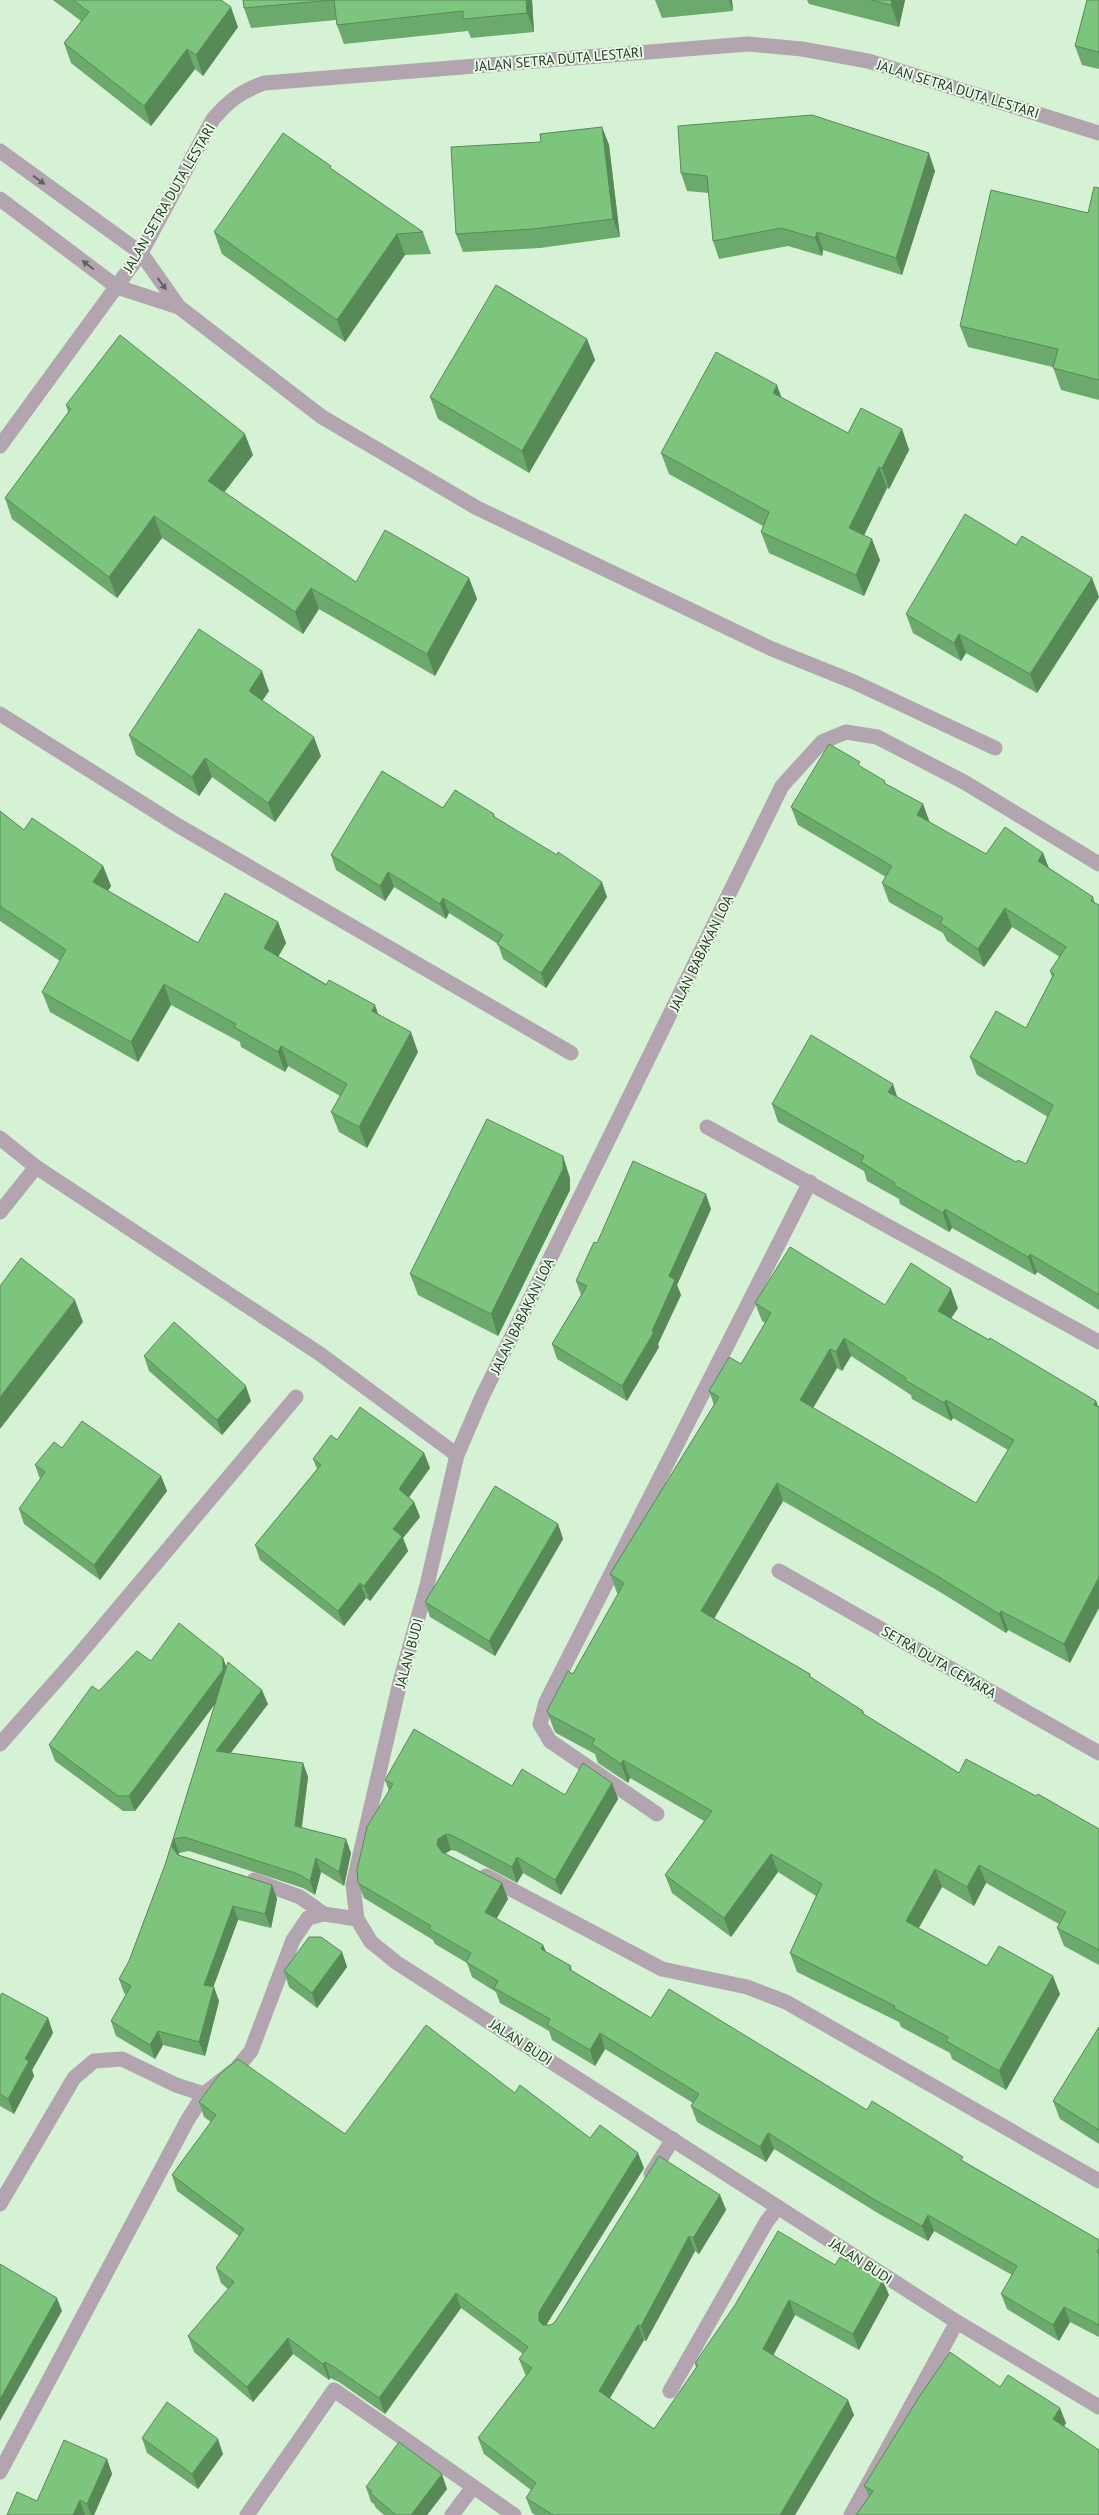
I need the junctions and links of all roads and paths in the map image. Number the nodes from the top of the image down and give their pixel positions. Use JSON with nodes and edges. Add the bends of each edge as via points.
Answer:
{"nodes":[{"id":1,"x":1099,"y":132,"type":"edge"},
{"id":2,"x":0,"y":151,"type":"edge"},
{"id":3,"x":0,"y":199,"type":"edge"},
{"id":4,"x":141,"y":254,"type":"junction"},
{"id":5,"x":118,"y":287,"type":"junction"},
{"id":6,"x":179,"y":307,"type":"junction"},
{"id":7,"x":0,"y":446,"type":"edge"},
{"id":8,"x":0,"y":714,"type":"edge"},
{"id":9,"x":995,"y":748,"type":"dead end"},
{"id":10,"x":1099,"y":864,"type":"edge"},
{"id":11,"x":571,"y":1053,"type":"dead end"},
{"id":12,"x":707,"y":1127,"type":"dead end"},
{"id":13,"x":0,"y":1138,"type":"edge"},
{"id":14,"x":36,"y":1167,"type":"junction"},
{"id":15,"x":810,"y":1182,"type":"junction"},
{"id":16,"x":0,"y":1212,"type":"edge"},
{"id":17,"x":1099,"y":1342,"type":"edge"},
{"id":18,"x":296,"y":1397,"type":"dead end"},
{"id":19,"x":457,"y":1455,"type":"junction"},
{"id":20,"x":779,"y":1571,"type":"dead end"},
{"id":21,"x":0,"y":1744,"type":"edge"},
{"id":22,"x":1099,"y":1753,"type":"edge"},
{"id":23,"x":657,"y":1814,"type":"dead end"},
{"id":24,"x":469,"y":1867,"type":"edge"},
{"id":25,"x":240,"y":1876,"type":"edge"},
{"id":26,"x":324,"y":1914,"type":"junction"},
{"id":27,"x":357,"y":1919,"type":"junction"},
{"id":28,"x":204,"y":2094,"type":"junction"},
{"id":29,"x":672,"y":2139,"type":"junction"},
{"id":30,"x":1099,"y":2181,"type":"edge"},
{"id":31,"x":641,"y":2190,"type":"edge"},
{"id":32,"x":0,"y":2204,"type":"edge"},
{"id":33,"x":778,"y":2207,"type":"junction"},
{"id":34,"x":957,"y":2322,"type":"junction"},
{"id":35,"x":670,"y":2391,"type":"dead end"},
{"id":36,"x":1099,"y":2407,"type":"edge"},
{"id":37,"x":0,"y":2472,"type":"edge"},
{"id":38,"x":473,"y":2487,"type":"junction"},
{"id":39,"x":854,"y":2514,"type":"edge"},
{"id":40,"x":247,"y":2515,"type":"edge"},
{"id":41,"x":452,"y":2515,"type":"edge"},
{"id":42,"x":514,"y":2515,"type":"edge"}],
"edges":[{"from":1,"to":4,"type":"street","name":"JALAN SETRA DUTA LESTARI","via":[[868,61],[802,49],[748,44],[283,80],[246,90],[229,101],[213,119]]},
{"from":2,"to":4,"type":"street","one_way":true},
{"from":5,"to":3,"type":"street","one_way":true},
{"from":4,"to":5,"type":"street","name":"JALAN SETRA DUTA LESTARI"},
{"from":4,"to":6,"type":"street","one_way":true},
{"from":5,"to":6,"type":"street"},
{"from":5,"to":7,"type":"street","name":"JALAN SETRA DUTA LESTARI"},
{"from":6,"to":9,"type":"street","via":[[322,416],[477,508],[772,649],[854,682]]},
{"from":8,"to":11,"type":"street","via":[[177,825]]},
{"from":10,"to":19,"type":"street","name":"JALAN BABAKAN LOA","via":[[964,782],[877,737],[846,732],[822,742],[782,786],[482,1397]]},
{"from":12,"to":15,"type":"street"},
{"from":13,"to":14,"type":"street"},
{"from":14,"to":16,"type":"street"},
{"from":14,"to":19,"type":"street","via":[[320,1354]]},
{"from":15,"to":17,"type":"street"},
{"from":15,"to":23,"type":"street","via":[[546,1702],[540,1724],[550,1741]]},
{"from":18,"to":21,"type":"street"},
{"from":19,"to":27,"type":"street","name":"JALAN BUDI","via":[[353,1885]]},
{"from":20,"to":22,"type":"street","name":"SETRA DUTA CEMARA"},
{"from":24,"to":30,"type":"street","via":[[662,1969],[748,1987],[786,2002]]},
{"from":25,"to":26,"type":"street","via":[[300,1897]]},
{"from":26,"to":27,"type":"street"},
{"from":26,"to":28,"type":"street","via":[[308,1918],[293,1940],[252,2051],[236,2069]]},
{"from":27,"to":29,"type":"street","name":"JALAN BUDI","via":[[372,1942],[397,1963]]},
{"from":28,"to":32,"type":"street","via":[[176,2085],[122,2059],[94,2061],[74,2078]]},
{"from":28,"to":37,"type":"street"},
{"from":29,"to":31,"type":"street"},
{"from":29,"to":33,"type":"street","name":"JALAN BUDI"},
{"from":33,"to":34,"type":"street","name":"JALAN BUDI"},
{"from":33,"to":35,"type":"street"},
{"from":34,"to":36,"type":"street","name":"JALAN BUDI"},
{"from":34,"to":39,"type":"street"},
{"from":38,"to":40,"type":"street","via":[[334,2390]]},
{"from":38,"to":41,"type":"street"},
{"from":38,"to":42,"type":"street"}]}
